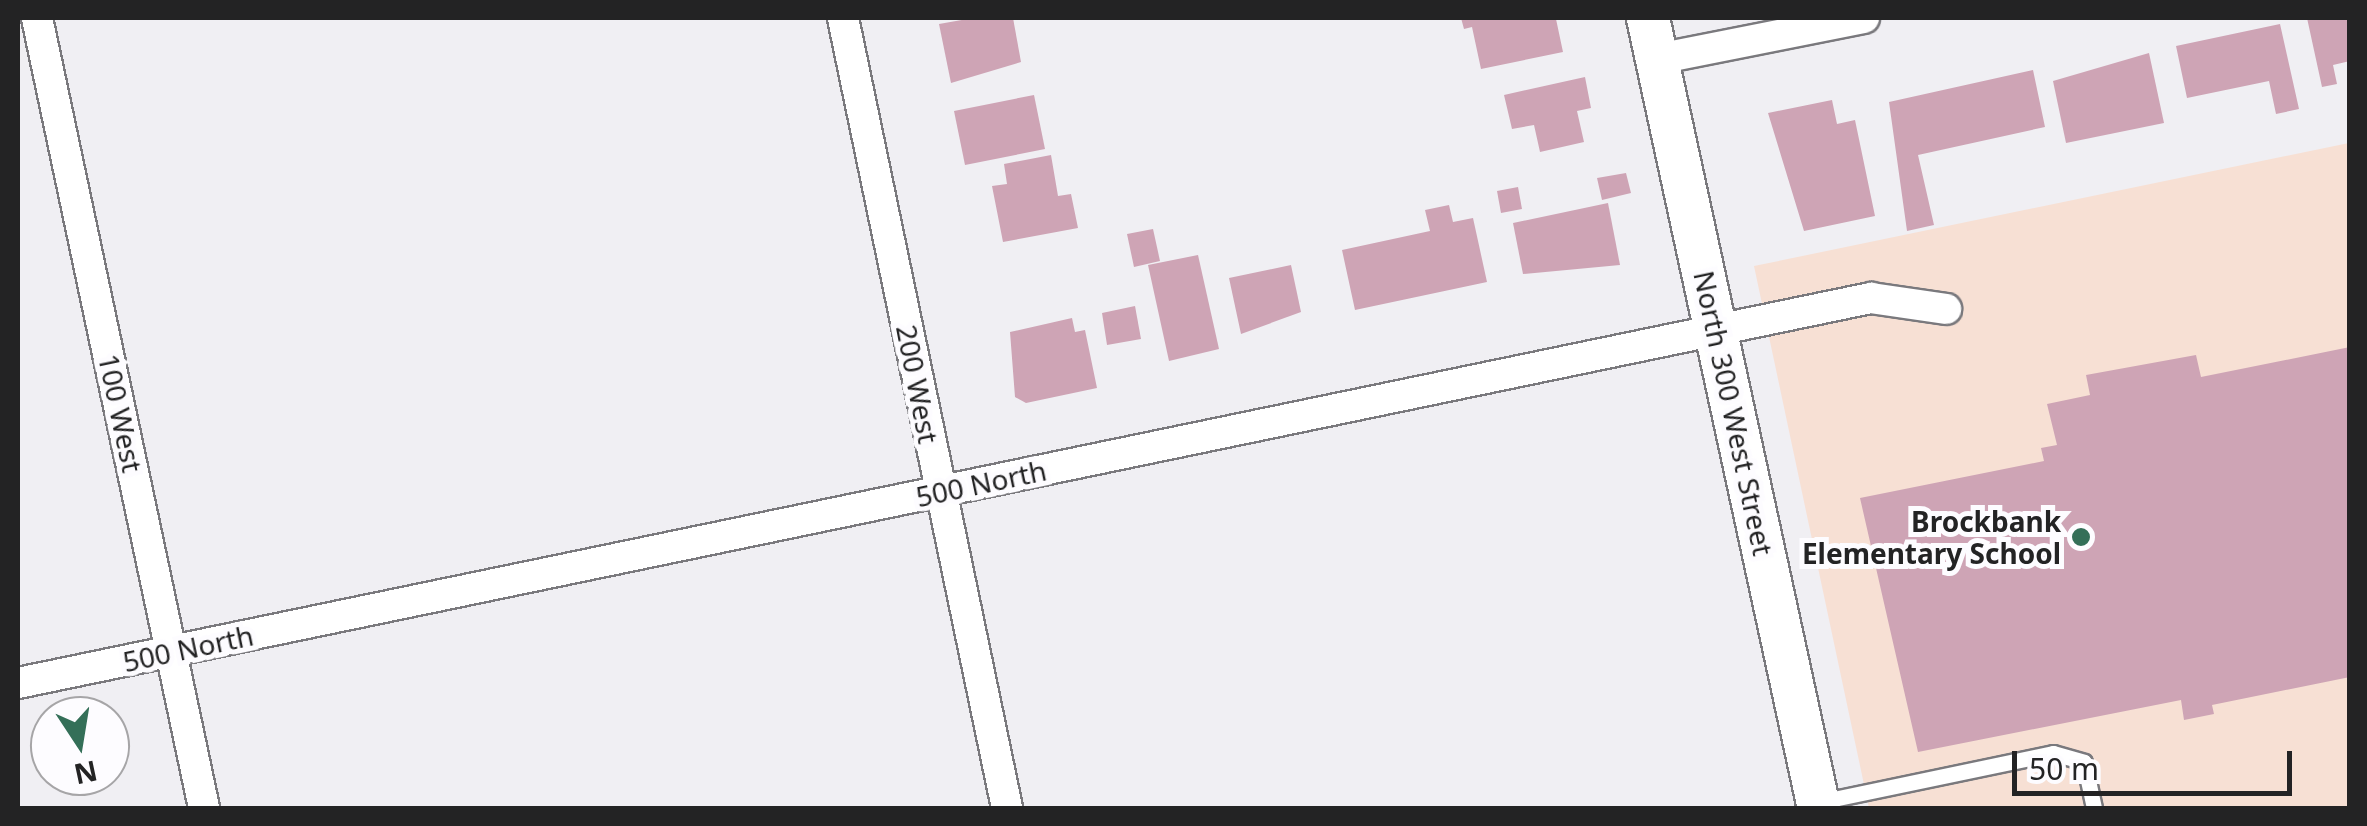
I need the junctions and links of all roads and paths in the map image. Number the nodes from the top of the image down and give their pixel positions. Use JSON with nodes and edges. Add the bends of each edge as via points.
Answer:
{"nodes":[{"id":1,"x":37,"y":18,"type":"edge"},
{"id":2,"x":844,"y":18,"type":"edge"},
{"id":3,"x":1648,"y":18,"type":"edge"},
{"id":4,"x":1864,"y":18,"type":"edge"},
{"id":5,"x":1657,"y":59,"type":"junction"},
{"id":6,"x":1946,"y":309,"type":"dead end"},
{"id":7,"x":1717,"y":329,"type":"junction"},
{"id":8,"x":940,"y":492,"type":"junction"},
{"id":9,"x":169,"y":651,"type":"junction"},
{"id":10,"x":18,"y":683,"type":"edge"},
{"id":11,"x":1819,"y":805,"type":"edge"},
{"id":12,"x":204,"y":808,"type":"edge"},
{"id":13,"x":1006,"y":808,"type":"edge"},
{"id":14,"x":2094,"y":808,"type":"edge"}],
"edges":[{"from":1,"to":9,"type":"street","name":"100 West"},
{"from":2,"to":8,"type":"street","name":"200 West"},
{"from":3,"to":5,"type":"street","name":"North 300 West Street"},
{"from":4,"to":5,"type":"street"},
{"from":5,"to":7,"type":"street","name":"North 300 West Street"},
{"from":6,"to":7,"type":"street","name":"500 North","via":[[1870,298]]},
{"from":7,"to":8,"type":"street","name":"500 North"},
{"from":7,"to":11,"type":"street","name":"North 300 West Street"},
{"from":8,"to":9,"type":"street","name":"500 North"},
{"from":8,"to":13,"type":"street","name":"200 West"},
{"from":9,"to":10,"type":"street","name":"500 North"},
{"from":9,"to":12,"type":"street","name":"100 West"},
{"from":11,"to":14,"type":"lane","via":[[2054,753],[2084,762]]}]}
